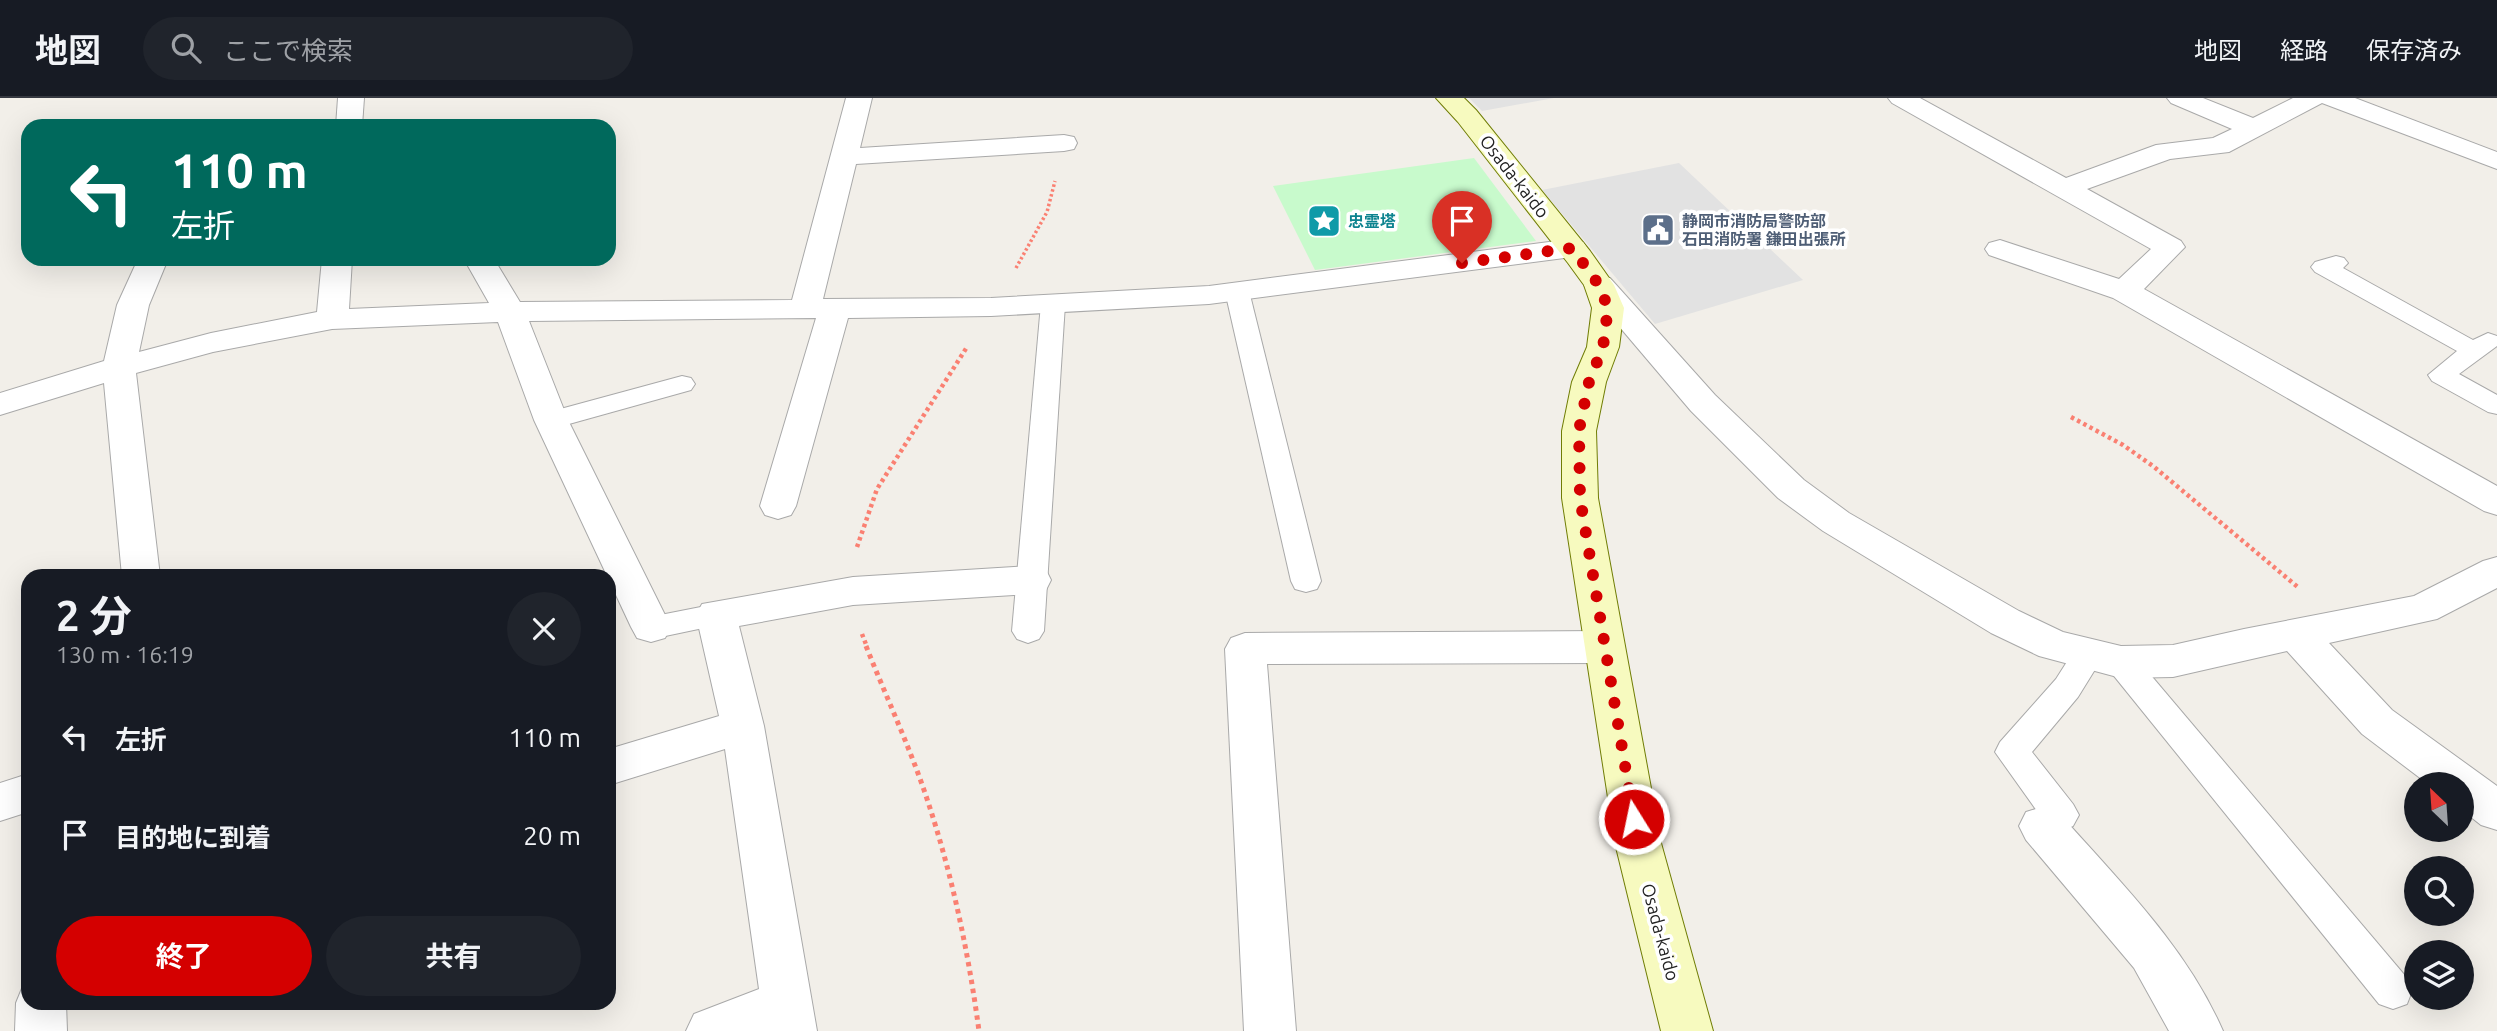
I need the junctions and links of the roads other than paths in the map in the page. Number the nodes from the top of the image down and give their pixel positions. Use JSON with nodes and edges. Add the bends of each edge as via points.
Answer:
{"nodes":[{"id":1,"x":351,"y":98,"type":"edge"},
{"id":2,"x":859,"y":98,"type":"edge"},
{"id":3,"x":1449,"y":98,"type":"edge"},
{"id":4,"x":1901,"y":98,"type":"edge"},
{"id":5,"x":2180,"y":98,"type":"edge"},
{"id":6,"x":2313,"y":98,"type":"edge"},
{"id":7,"x":2331,"y":98,"type":"edge"},
{"id":8,"x":350,"y":119,"type":"edge"},
{"id":9,"x":2253,"y":128,"type":"junction"},
{"id":10,"x":1064,"y":142,"type":"dead end"},
{"id":11,"x":844,"y":157,"type":"junction"},
{"id":12,"x":2497,"y":161,"type":"edge"},
{"id":13,"x":2064,"y":188,"type":"junction"},
{"id":14,"x":1572,"y":248,"type":"junction"},
{"id":15,"x":2000,"y":248,"type":"dead end"},
{"id":16,"x":2336,"y":263,"type":"dead end"},
{"id":17,"x":150,"y":266,"type":"edge"},
{"id":18,"x":336,"y":266,"type":"edge"},
{"id":19,"x":483,"y":266,"type":"edge"},
{"id":20,"x":1599,"y":285,"type":"junction"},
{"id":21,"x":1237,"y":291,"type":"junction"},
{"id":22,"x":2124,"y":291,"type":"junction"},
{"id":23,"x":1052,"y":304,"type":"junction"},
{"id":24,"x":820,"y":310,"type":"junction"},
{"id":25,"x":510,"y":312,"type":"junction"},
{"id":26,"x":332,"y":319,"type":"junction"},
{"id":27,"x":119,"y":367,"type":"junction"},
{"id":28,"x":682,"y":384,"type":"dead end"},
{"id":29,"x":0,"y":404,"type":"edge"},
{"id":30,"x":2497,"y":406,"type":"edge"},
{"id":31,"x":551,"y":420,"type":"junction"},
{"id":32,"x":2497,"y":502,"type":"edge"},
{"id":33,"x":778,"y":506,"type":"dead end"},
{"id":34,"x":140,"y":569,"type":"edge"},
{"id":35,"x":2497,"y":570,"type":"edge"},
{"id":36,"x":1032,"y":580,"type":"junction"},
{"id":37,"x":1306,"y":581,"type":"dead end"},
{"id":38,"x":716,"y":615,"type":"junction"},
{"id":39,"x":651,"y":627,"type":"joint"},
{"id":40,"x":1027,"y":631,"type":"dead end"},
{"id":41,"x":2297,"y":635,"type":"junction"},
{"id":42,"x":1604,"y":647,"type":"junction"},
{"id":43,"x":2104,"y":658,"type":"junction"},
{"id":44,"x":743,"y":726,"type":"junction"},
{"id":45,"x":616,"y":765,"type":"edge"},
{"id":46,"x":2444,"y":772,"type":"edge"},
{"id":47,"x":2474,"y":794,"type":"edge"},
{"id":48,"x":21,"y":795,"type":"edge"},
{"id":49,"x":0,"y":802,"type":"edge"},
{"id":50,"x":2497,"y":811,"type":"edge"},
{"id":51,"x":2042,"y":825,"type":"joint"},
{"id":52,"x":2393,"y":991,"type":"dead end"},
{"id":53,"x":41,"y":1010,"type":"edge"},
{"id":54,"x":790,"y":1016,"type":"edge"},
{"id":55,"x":41,"y":1031,"type":"edge"},
{"id":56,"x":712,"y":1031,"type":"edge"},
{"id":57,"x":1270,"y":1031,"type":"edge"},
{"id":58,"x":1687,"y":1031,"type":"edge"},
{"id":59,"x":2197,"y":1031,"type":"edge"}],
"edges":[{"from":1,"to":8,"type":"street"},
{"from":2,"to":11,"type":"street"},
{"from":3,"to":14,"type":"main road","name":"Osada-kaido"},
{"from":4,"to":13,"type":"street"},
{"from":5,"to":9,"type":"street"},
{"from":6,"to":9,"type":"street"},
{"from":7,"to":12,"type":"street"},
{"from":9,"to":13,"type":"street","via":[[2219,146],[2166,151]]},
{"from":10,"to":11,"type":"street"},
{"from":11,"to":24,"type":"street"},
{"from":13,"to":22,"type":"street","via":[[2170,247]]},
{"from":14,"to":20,"type":"main road","name":"Osada-kaido"},
{"from":14,"to":21,"type":"street"},
{"from":15,"to":22,"type":"street"},
{"from":16,"to":30,"type":"lane","via":[[2323,267],[2483,345],[2441,375]]},
{"from":17,"to":27,"type":"street","via":[[133,305]]},
{"from":18,"to":26,"type":"street"},
{"from":19,"to":25,"type":"street"},
{"from":20,"to":42,"type":"main road","name":"Osada-kaido","via":[[1608,308],[1579,444],[1580,498]]},
{"from":20,"to":43,"type":"street","via":[[1703,404],[1791,489],[1836,522],[2005,622],[2053,645]]},
{"from":21,"to":23,"type":"street"},
{"from":21,"to":37,"type":"lane"},
{"from":22,"to":32,"type":"street"},
{"from":23,"to":24,"type":"street"},
{"from":23,"to":36,"type":"lane"},
{"from":24,"to":25,"type":"street"},
{"from":24,"to":33,"type":"street"},
{"from":25,"to":26,"type":"street"},
{"from":25,"to":31,"type":"street"},
{"from":26,"to":27,"type":"street","via":[[249,334]]},
{"from":27,"to":29,"type":"street"},
{"from":27,"to":34,"type":"street"},
{"from":28,"to":31,"type":"lane"},
{"from":31,"to":39,"type":"street"},
{"from":35,"to":41,"type":"street","via":[[2423,609]]},
{"from":36,"to":38,"type":"street","via":[[853,591]]},
{"from":36,"to":40,"type":"lane"},
{"from":38,"to":39,"type":"lane"},
{"from":38,"to":44,"type":"street"},
{"from":41,"to":43,"type":"street","via":[[2173,661]]},
{"from":41,"to":46,"type":"street","via":[[2377,722]]},
{"from":42,"to":57,"type":"street","via":[[1245,649]]},
{"from":42,"to":58,"type":"main road","name":"Osada-kaido","via":[[1638,843]]},
{"from":43,"to":51,"type":"lane","via":[[2067,688],[2012,752],[2061,815]]},
{"from":43,"to":52,"type":"lane"},
{"from":44,"to":45,"type":"street"},
{"from":44,"to":54,"type":"street"},
{"from":47,"to":50,"type":"street"},
{"from":48,"to":49,"type":"street"},
{"from":51,"to":59,"type":"street","via":[[2151,952]]},
{"from":53,"to":55,"type":"street"},
{"from":54,"to":56,"type":"street"}]}
